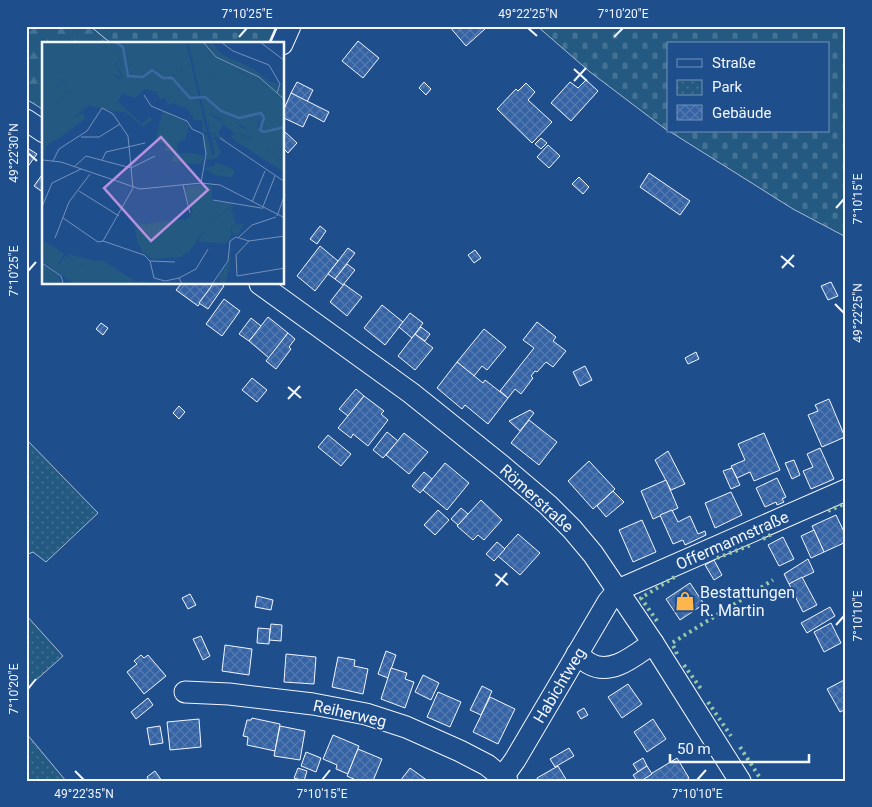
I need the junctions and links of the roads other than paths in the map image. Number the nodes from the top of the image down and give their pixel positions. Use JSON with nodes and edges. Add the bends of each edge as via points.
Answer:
{"nodes":[{"id":1,"x":290,"y":26,"type":"edge"},
{"id":2,"x":283,"y":42,"type":"edge"},
{"id":3,"x":26,"y":120,"type":"edge"},
{"id":4,"x":42,"y":131,"type":"edge"},
{"id":5,"x":261,"y":285,"type":"edge"},
{"id":6,"x":846,"y":490,"type":"edge"},
{"id":7,"x":618,"y":590,"type":"junction"},
{"id":8,"x":653,"y":643,"type":"junction"},
{"id":9,"x":577,"y":654,"type":"junction"},
{"id":10,"x":185,"y":692,"type":"dead end"},
{"id":11,"x":503,"y":779,"type":"edge"},
{"id":12,"x":740,"y":781,"type":"edge"}],
"edges":[{"from":1,"to":2,"type":"street"},
{"from":3,"to":4,"type":"street"},
{"from":5,"to":7,"type":"street","name":"Römerstraße","via":[[411,393],[548,505],[588,548]]},
{"from":6,"to":7,"type":"street","name":"Offermannstraße"},
{"from":7,"to":8,"type":"street","name":"Römerstraße"},
{"from":7,"to":9,"type":"street","name":"Habichtweg"},
{"from":8,"to":9,"type":"street","via":[[619,665],[605,668],[590,664]]},
{"from":8,"to":12,"type":"street","name":"Römerstraße"},
{"from":9,"to":11,"type":"street","name":"Habichtweg"},
{"from":10,"to":11,"type":"street","name":"Reiherweg","via":[[313,704],[366,714],[406,727],[460,751],[487,765]]}]}
